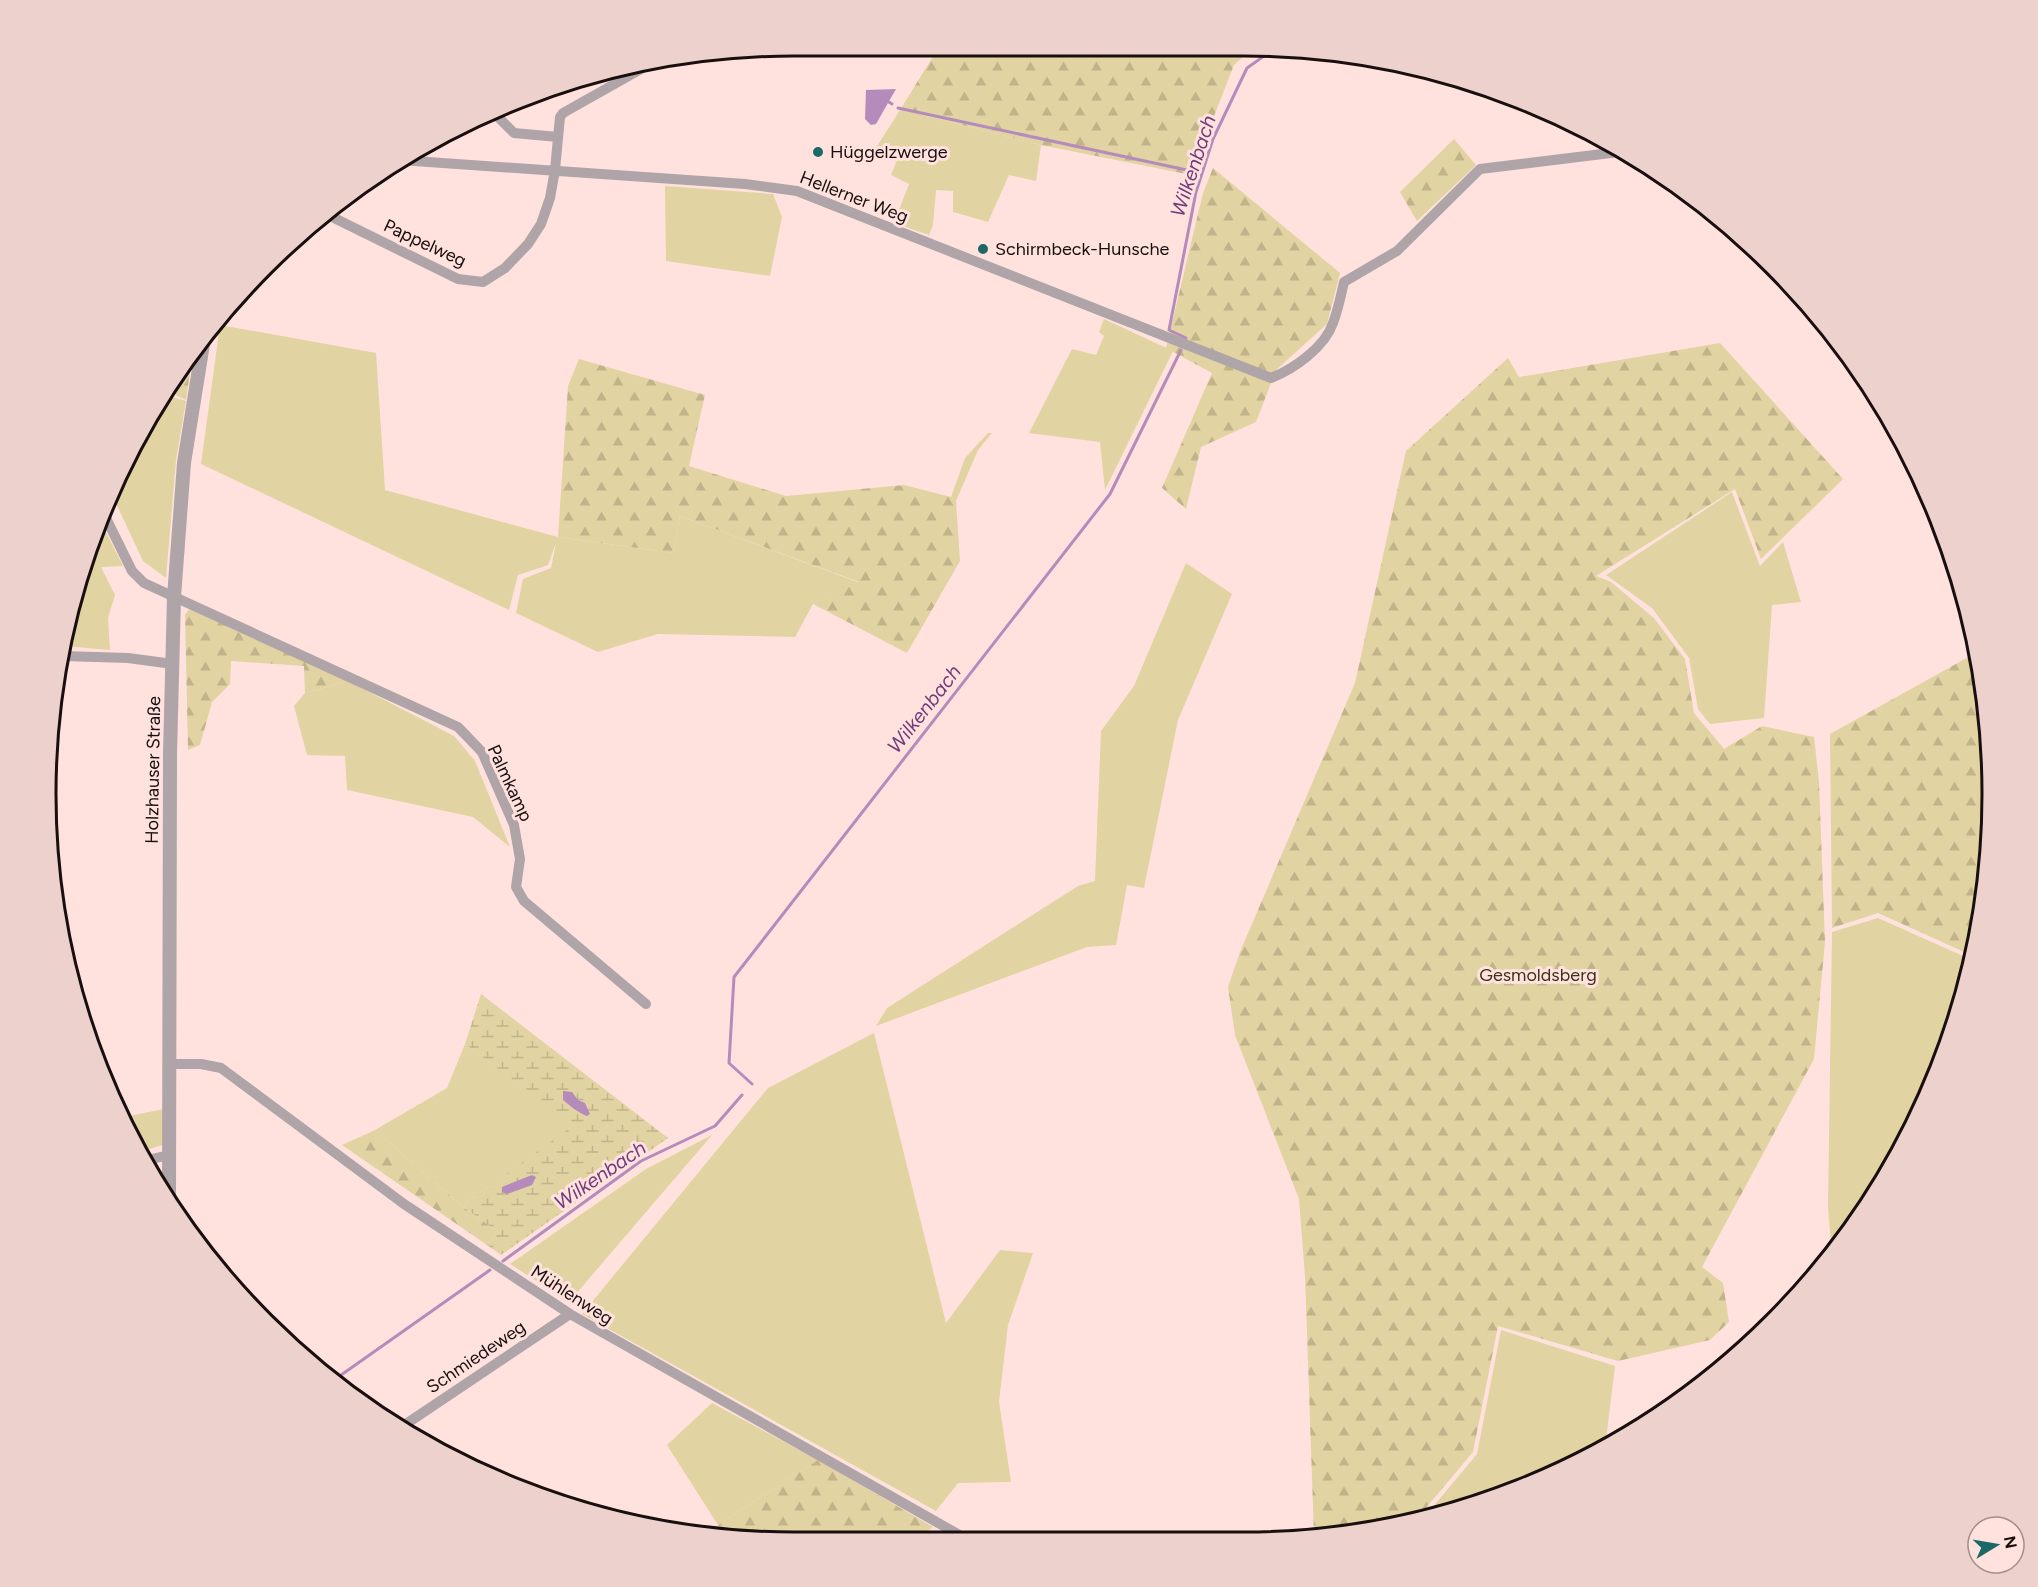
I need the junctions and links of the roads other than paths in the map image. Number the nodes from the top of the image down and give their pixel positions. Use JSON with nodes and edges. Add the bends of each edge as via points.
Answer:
{"nodes":[{"id":1,"x":632,"y":74,"type":"edge"},
{"id":2,"x":498,"y":118,"type":"edge"},
{"id":3,"x":558,"y":137,"type":"junction"},
{"id":4,"x":1612,"y":153,"type":"edge"},
{"id":5,"x":413,"y":161,"type":"edge"},
{"id":6,"x":555,"y":170,"type":"junction"},
{"id":7,"x":333,"y":217,"type":"edge"},
{"id":8,"x":202,"y":353,"type":"edge"},
{"id":9,"x":108,"y":522,"type":"edge"},
{"id":10,"x":174,"y":597,"type":"junction"},
{"id":11,"x":69,"y":656,"type":"edge"},
{"id":12,"x":173,"y":664,"type":"junction"},
{"id":13,"x":646,"y":1004,"type":"dead end"},
{"id":14,"x":171,"y":1064,"type":"junction"},
{"id":15,"x":169,"y":1155,"type":"junction"},
{"id":16,"x":152,"y":1159,"type":"edge"},
{"id":17,"x":168,"y":1185,"type":"edge"},
{"id":18,"x":570,"y":1314,"type":"junction"},
{"id":19,"x":408,"y":1423,"type":"edge"},
{"id":20,"x":954,"y":1532,"type":"edge"}],
"edges":[{"from":1,"to":3,"type":"street","name":"Pappelweg","via":[[563,113]]},
{"from":2,"to":3,"type":"street","via":[[514,134]]},
{"from":3,"to":6,"type":"street","name":"Pappelweg"},
{"from":4,"to":6,"type":"street","name":"Hellerner Weg","via":[[1480,169],[1397,251],[1348,278],[1327,336],[1305,358],[1271,378],[797,191]]},
{"from":5,"to":6,"type":"street","name":"Hellerner Weg"},
{"from":6,"to":7,"type":"street","name":"Pappelweg","via":[[541,224],[505,268],[483,282],[458,279]]},
{"from":8,"to":10,"type":"street","name":"Holzhauser Straße","via":[[184,463]]},
{"from":9,"to":10,"type":"street","name":"Palmkamp","via":[[132,571],[144,583]]},
{"from":10,"to":12,"type":"street","name":"Holzhauser Straße"},
{"from":10,"to":13,"type":"street","name":"Palmkamp","via":[[458,727],[482,752],[514,825],[520,859],[516,887],[524,901]]},
{"from":11,"to":12,"type":"street"},
{"from":12,"to":14,"type":"street","name":"Holzhauser Straße"},
{"from":14,"to":15,"type":"street","name":"Holzhauser Straße"},
{"from":14,"to":18,"type":"street","name":"Mühlenweg","via":[[220,1068],[404,1204]]},
{"from":15,"to":16,"type":"street"},
{"from":15,"to":17,"type":"street","name":"Holzhauser Straße"},
{"from":18,"to":19,"type":"street","name":"Schmiedeweg"},
{"from":18,"to":20,"type":"street","name":"Mühlenweg"}]}
